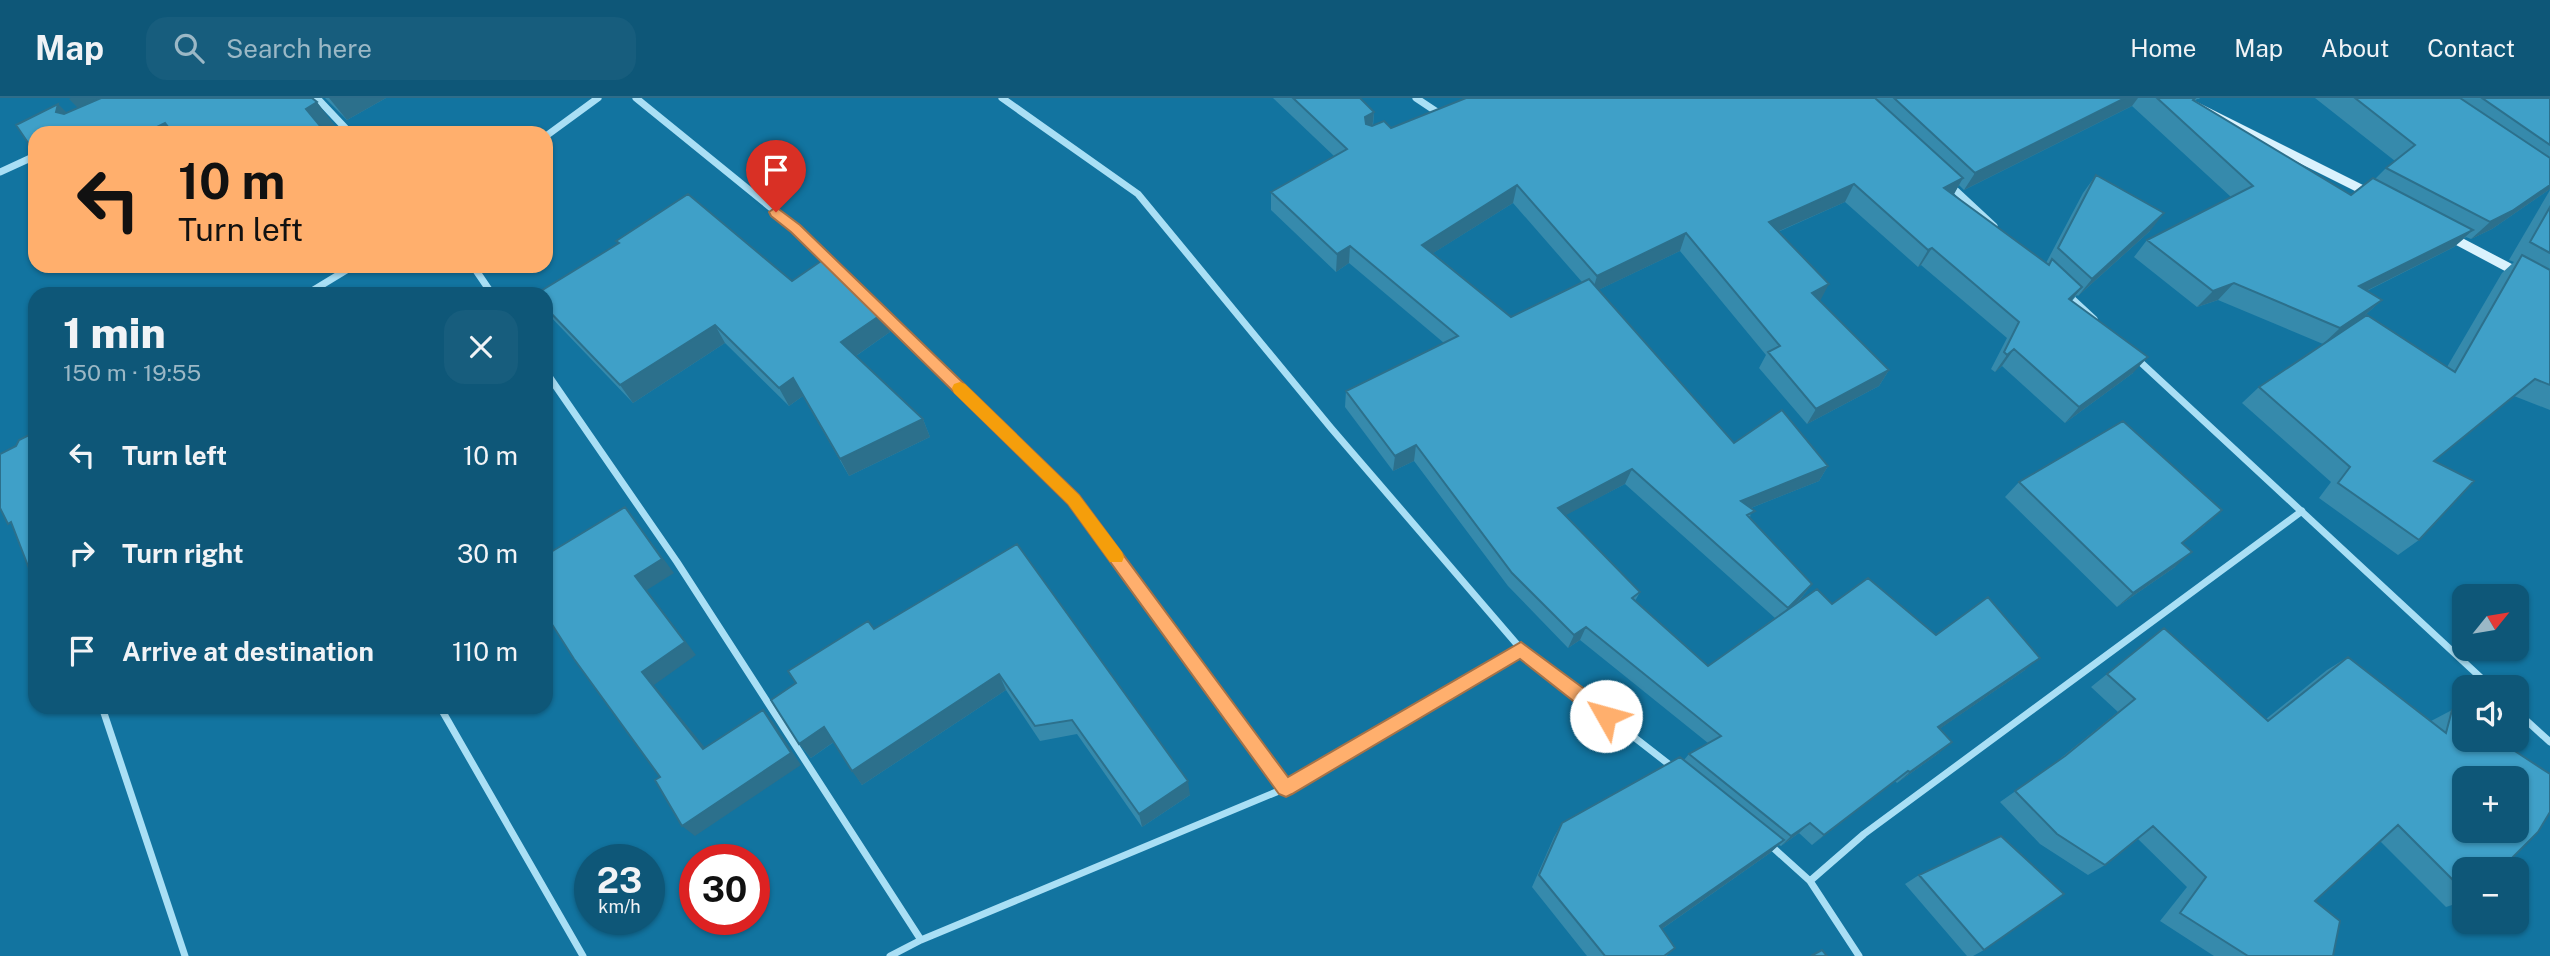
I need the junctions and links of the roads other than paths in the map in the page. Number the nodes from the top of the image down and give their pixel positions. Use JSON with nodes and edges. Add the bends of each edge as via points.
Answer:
{"nodes":[{"id":1,"x":317,"y":98,"type":"edge"},
{"id":2,"x":598,"y":98,"type":"edge"},
{"id":3,"x":635,"y":98,"type":"edge"},
{"id":4,"x":1002,"y":98,"type":"edge"},
{"id":5,"x":1416,"y":98,"type":"edge"},
{"id":6,"x":2179,"y":98,"type":"edge"},
{"id":7,"x":1449,"y":107,"type":"edge"},
{"id":8,"x":1437,"y":111,"type":"junction"},
{"id":9,"x":1426,"y":116,"type":"edge"},
{"id":10,"x":343,"y":126,"type":"edge"},
{"id":11,"x":553,"y":131,"type":"edge"},
{"id":12,"x":28,"y":159,"type":"edge"},
{"id":13,"x":0,"y":172,"type":"edge"},
{"id":14,"x":1947,"y":183,"type":"edge"},
{"id":15,"x":2381,"y":200,"type":"edge"},
{"id":16,"x":2429,"y":226,"type":"edge"},
{"id":17,"x":1998,"y":230,"type":"edge"},
{"id":18,"x":342,"y":273,"type":"edge"},
{"id":19,"x":2059,"y":286,"type":"edge"},
{"id":20,"x":318,"y":287,"type":"edge"},
{"id":21,"x":2550,"y":290,"type":"edge"},
{"id":22,"x":2099,"y":324,"type":"edge"},
{"id":23,"x":2130,"y":352,"type":"edge"},
{"id":24,"x":553,"y":382,"type":"edge"},
{"id":25,"x":2302,"y":512,"type":"junction"},
{"id":26,"x":1521,"y":649,"type":"junction"},
{"id":27,"x":2478,"y":675,"type":"edge"},
{"id":28,"x":104,"y":714,"type":"edge"},
{"id":29,"x":444,"y":714,"type":"edge"},
{"id":30,"x":2529,"y":723,"type":"edge"},
{"id":31,"x":2550,"y":742,"type":"edge"},
{"id":32,"x":1681,"y":774,"type":"edge"},
{"id":33,"x":1286,"y":788,"type":"junction"},
{"id":34,"x":1765,"y":841,"type":"edge"},
{"id":35,"x":1810,"y":881,"type":"junction"},
{"id":36,"x":921,"y":940,"type":"junction"},
{"id":37,"x":185,"y":956,"type":"edge"},
{"id":38,"x":583,"y":956,"type":"edge"},
{"id":39,"x":890,"y":956,"type":"edge"},
{"id":40,"x":1859,"y":956,"type":"edge"}],
"edges":[{"from":1,"to":10,"type":"street"},
{"from":2,"to":11,"type":"street"},
{"from":3,"to":33,"type":"street","via":[[796,228],[1073,499]]},
{"from":4,"to":26,"type":"street","via":[[1138,194]]},
{"from":5,"to":8,"type":"street"},
{"from":6,"to":15,"type":"main road"},
{"from":7,"to":8,"type":"street"},
{"from":8,"to":9,"type":"street"},
{"from":12,"to":13,"type":"street"},
{"from":14,"to":17,"type":"street"},
{"from":16,"to":21,"type":"main road"},
{"from":18,"to":20,"type":"street"},
{"from":19,"to":22,"type":"street"},
{"from":23,"to":25,"type":"street"},
{"from":24,"to":36,"type":"street","via":[[677,562]]},
{"from":25,"to":27,"type":"street"},
{"from":25,"to":35,"type":"street","via":[[1864,834]]},
{"from":26,"to":32,"type":"street"},
{"from":26,"to":33,"type":"street"},
{"from":28,"to":37,"type":"street"},
{"from":29,"to":38,"type":"street"},
{"from":30,"to":31,"type":"street"},
{"from":33,"to":36,"type":"street"},
{"from":34,"to":35,"type":"street"},
{"from":35,"to":40,"type":"street"},
{"from":36,"to":39,"type":"street"}]}
